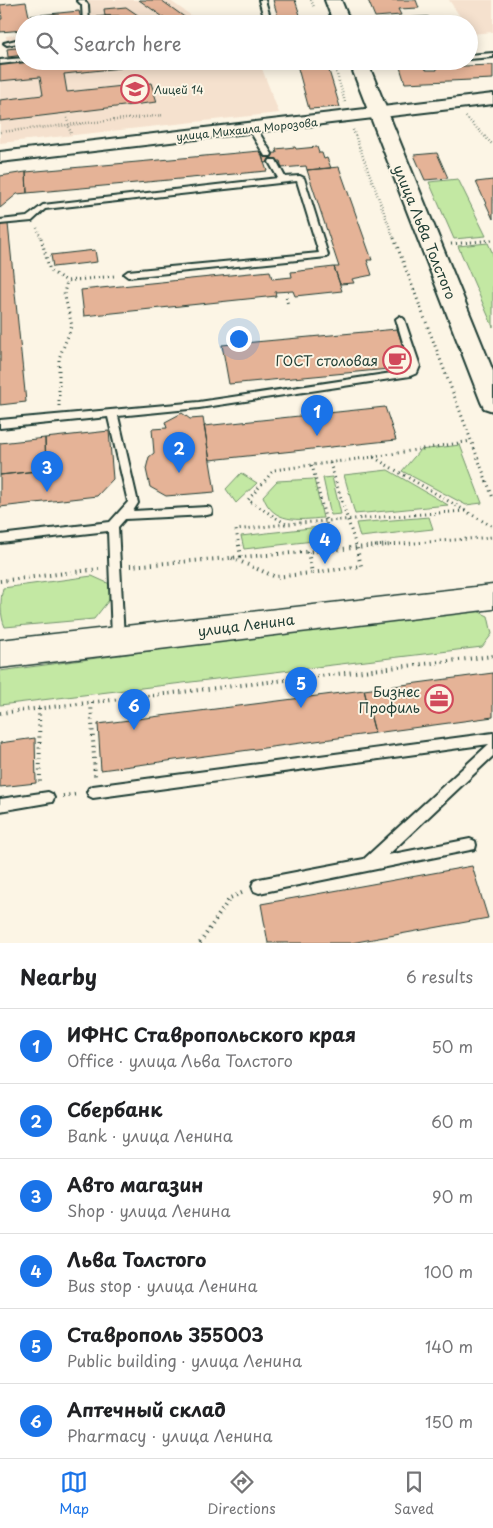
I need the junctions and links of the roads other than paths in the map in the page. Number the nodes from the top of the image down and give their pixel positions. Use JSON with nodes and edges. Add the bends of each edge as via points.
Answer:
{"nodes":[{"id":1,"x":80,"y":0,"type":"edge"},
{"id":2,"x":262,"y":0,"type":"edge"},
{"id":3,"x":333,"y":0,"type":"edge"},
{"id":4,"x":85,"y":15,"type":"edge"},
{"id":5,"x":266,"y":15,"type":"edge"},
{"id":6,"x":339,"y":15,"type":"edge"},
{"id":7,"x":15,"y":42,"type":"edge"},
{"id":8,"x":7,"y":43,"type":"dead end"},
{"id":9,"x":493,"y":55,"type":"edge"},
{"id":10,"x":478,"y":56,"type":"edge"},
{"id":11,"x":15,"y":61,"type":"edge"},
{"id":12,"x":0,"y":62,"type":"edge"},
{"id":13,"x":361,"y":70,"type":"edge"},
{"id":14,"x":493,"y":99,"type":"edge"},
{"id":15,"x":378,"y":114,"type":"junction"},
{"id":16,"x":252,"y":128,"type":"junction"},
{"id":17,"x":268,"y":154,"type":"dead end"},
{"id":18,"x":0,"y":157,"type":"edge"},
{"id":19,"x":273,"y":162,"type":"dead end"},
{"id":20,"x":282,"y":178,"type":"junction"},
{"id":21,"x":0,"y":222,"type":"edge"},
{"id":22,"x":128,"y":274,"type":"road end"},
{"id":23,"x":400,"y":319,"type":"dead end"},
{"id":24,"x":493,"y":402,"type":"edge"},
{"id":25,"x":112,"y":413,"type":"junction"},
{"id":26,"x":0,"y":424,"type":"edge"},
{"id":27,"x":207,"y":511,"type":"dead end"},
{"id":28,"x":123,"y":515,"type":"junction"},
{"id":29,"x":114,"y":526,"type":"junction"},
{"id":30,"x":0,"y":539,"type":"edge"},
{"id":31,"x":493,"y":597,"type":"edge"},
{"id":32,"x":118,"y":640,"type":"junction"},
{"id":33,"x":0,"y":654,"type":"edge"},
{"id":34,"x":493,"y":738,"type":"edge"},
{"id":35,"x":493,"y":748,"type":"edge"},
{"id":36,"x":95,"y":792,"type":"road end"},
{"id":37,"x":44,"y":799,"type":"road end"},
{"id":38,"x":0,"y":805,"type":"edge"},
{"id":39,"x":470,"y":844,"type":"dead end"},
{"id":40,"x":366,"y":865,"type":"junction"},
{"id":41,"x":259,"y":886,"type":"road end"}],
"edges":[{"from":1,"to":4,"type":"lane"},
{"from":2,"to":5,"type":"lane"},
{"from":3,"to":6,"type":"street"},
{"from":7,"to":8,"type":"lane"},
{"from":9,"to":10,"type":"lane"},
{"from":11,"to":12,"type":"lane"},
{"from":13,"to":15,"type":"street","name":"улица Льва Толстого"},
{"from":14,"to":15,"type":"street","name":"улица Михаила Морозова"},
{"from":15,"to":16,"type":"street","name":"улица Михаила Морозова"},
{"from":15,"to":24,"type":"street","name":"улица Льва Толстого"},
{"from":16,"to":17,"type":"lane"},
{"from":16,"to":18,"type":"street","name":"улица Михаила Морозова"},
{"from":19,"to":20,"type":"lane"},
{"from":20,"to":21,"type":"lane","via":[[43,207],[28,219]]},
{"from":20,"to":22,"type":"lane","via":[[300,178],[324,255]]},
{"from":23,"to":25,"type":"lane","via":[[415,366],[414,371],[407,374],[199,405]]},
{"from":25,"to":26,"type":"lane"},
{"from":25,"to":28,"type":"lane","via":[[132,503]]},
{"from":27,"to":28,"type":"lane"},
{"from":28,"to":29,"type":"lane"},
{"from":29,"to":30,"type":"lane"},
{"from":29,"to":32,"type":"lane"},
{"from":31,"to":32,"type":"main road","name":"улица Ленина"},
{"from":32,"to":33,"type":"main road","name":"улица Ленина"},
{"from":34,"to":36,"type":"lane"},
{"from":35,"to":40,"type":"lane"},
{"from":37,"to":38,"type":"lane"},
{"from":39,"to":40,"type":"lane"},
{"from":40,"to":41,"type":"lane"}]}
